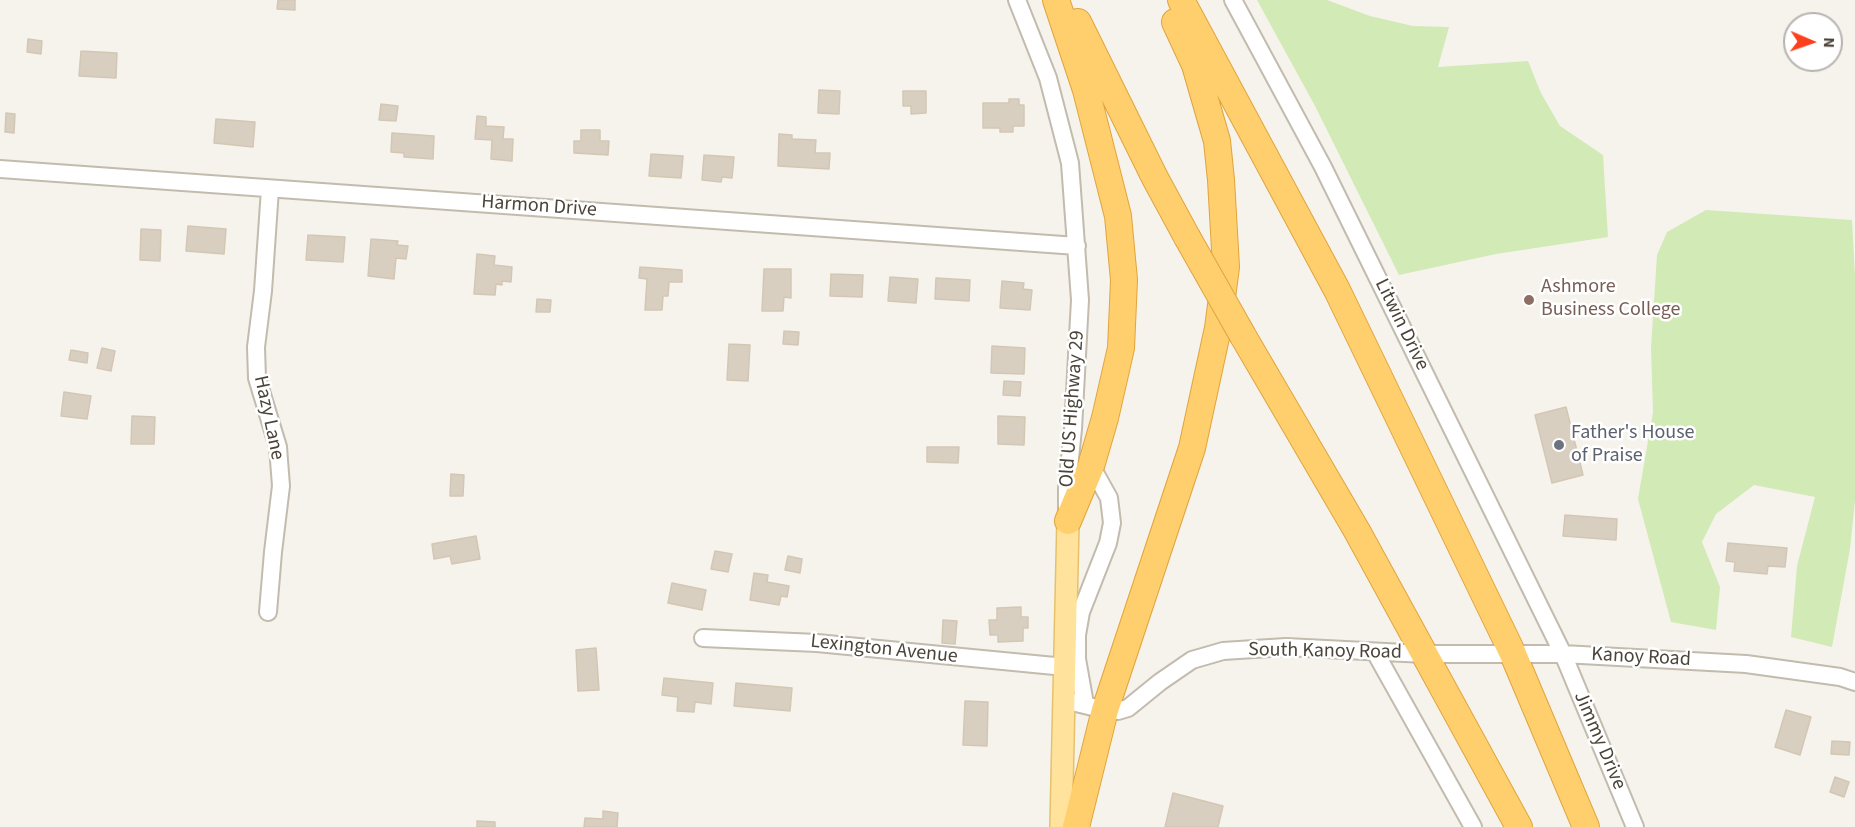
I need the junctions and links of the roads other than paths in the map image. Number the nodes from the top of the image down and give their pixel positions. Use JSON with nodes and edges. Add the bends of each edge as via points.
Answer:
{"nodes":[{"id":1,"x":1017,"y":0,"type":"edge"},
{"id":2,"x":1056,"y":0,"type":"edge"},
{"id":3,"x":1068,"y":0,"type":"edge"},
{"id":4,"x":1165,"y":0,"type":"edge"},
{"id":5,"x":1181,"y":0,"type":"edge"},
{"id":6,"x":1233,"y":0,"type":"edge"},
{"id":7,"x":0,"y":169,"type":"edge"},
{"id":8,"x":270,"y":189,"type":"junction"},
{"id":9,"x":1077,"y":246,"type":"junction"},
{"id":10,"x":1073,"y":429,"type":"junction"},
{"id":11,"x":1091,"y":466,"type":"junction"},
{"id":12,"x":1068,"y":521,"type":"junction"},
{"id":13,"x":268,"y":612,"type":"dead end"},
{"id":14,"x":703,"y":638,"type":"dead end"},
{"id":15,"x":1375,"y":652,"type":"junction"},
{"id":16,"x":1425,"y":654,"type":"junction"},
{"id":17,"x":1513,"y":654,"type":"junction"},
{"id":18,"x":1563,"y":654,"type":"junction"},
{"id":19,"x":1065,"y":667,"type":"junction"},
{"id":20,"x":1855,"y":682,"type":"edge"},
{"id":21,"x":1085,"y":705,"type":"junction"},
{"id":22,"x":1061,"y":827,"type":"edge"},
{"id":23,"x":1076,"y":827,"type":"edge"},
{"id":24,"x":1473,"y":827,"type":"edge"},
{"id":25,"x":1519,"y":827,"type":"edge"},
{"id":26,"x":1586,"y":827,"type":"edge"},
{"id":27,"x":1635,"y":827,"type":"edge"}],
"edges":[{"from":1,"to":9,"type":"street","name":"Old US Highway 29","via":[[1048,78],[1070,163]]},
{"from":2,"to":11,"type":"highway","via":[[1086,90],[1118,216],[1124,280],[1121,348]]},
{"from":3,"to":16,"type":"highway","bridge":true,"via":[[1187,237]]},
{"from":4,"to":21,"type":"highway","via":[[1195,65],[1217,141],[1226,267],[1218,328],[1192,448]]},
{"from":5,"to":17,"type":"highway","via":[[1337,290]]},
{"from":6,"to":18,"type":"street","name":"Litwin Drive","via":[[1323,167]]},
{"from":7,"to":8,"type":"street","name":"Harmon Drive"},
{"from":8,"to":9,"type":"street","name":"Harmon Drive"},
{"from":8,"to":13,"type":"street","name":"Hazy Lane","via":[[256,347],[257,378],[278,447],[281,486]]},
{"from":9,"to":10,"type":"street","name":"Old US Highway 29","via":[[1080,300]]},
{"from":10,"to":11,"type":"street"},
{"from":10,"to":12,"type":"street","name":"Old US Highway 29"},
{"from":11,"to":12,"type":"highway"},
{"from":11,"to":21,"type":"street","via":[[1109,498],[1112,523],[1081,612],[1077,635]]},
{"from":12,"to":19,"type":"main road","name":"Old US Highway 29"},
{"from":14,"to":19,"type":"street","name":"Lexington Avenue","via":[[817,643]]},
{"from":15,"to":16,"type":"street","name":"South Kanoy Road"},
{"from":15,"to":21,"type":"street","name":"South Kanoy Road","via":[[1286,647],[1223,651],[1192,660],[1128,708],[1118,711]]},
{"from":15,"to":24,"type":"street"},
{"from":16,"to":17,"type":"street","name":"Kanoy Road"},
{"from":16,"to":25,"type":"highway"},
{"from":17,"to":18,"type":"street","name":"Kanoy Road"},
{"from":17,"to":26,"type":"highway"},
{"from":18,"to":20,"type":"street","name":"Kanoy Road","via":[[1746,664]]},
{"from":18,"to":27,"type":"street","name":"Jimmy Drive"},
{"from":19,"to":21,"type":"main road","name":"Old US Highway 29"},
{"from":21,"to":22,"type":"main road","name":"Old US Highway 29"},
{"from":21,"to":23,"type":"highway"}]}
